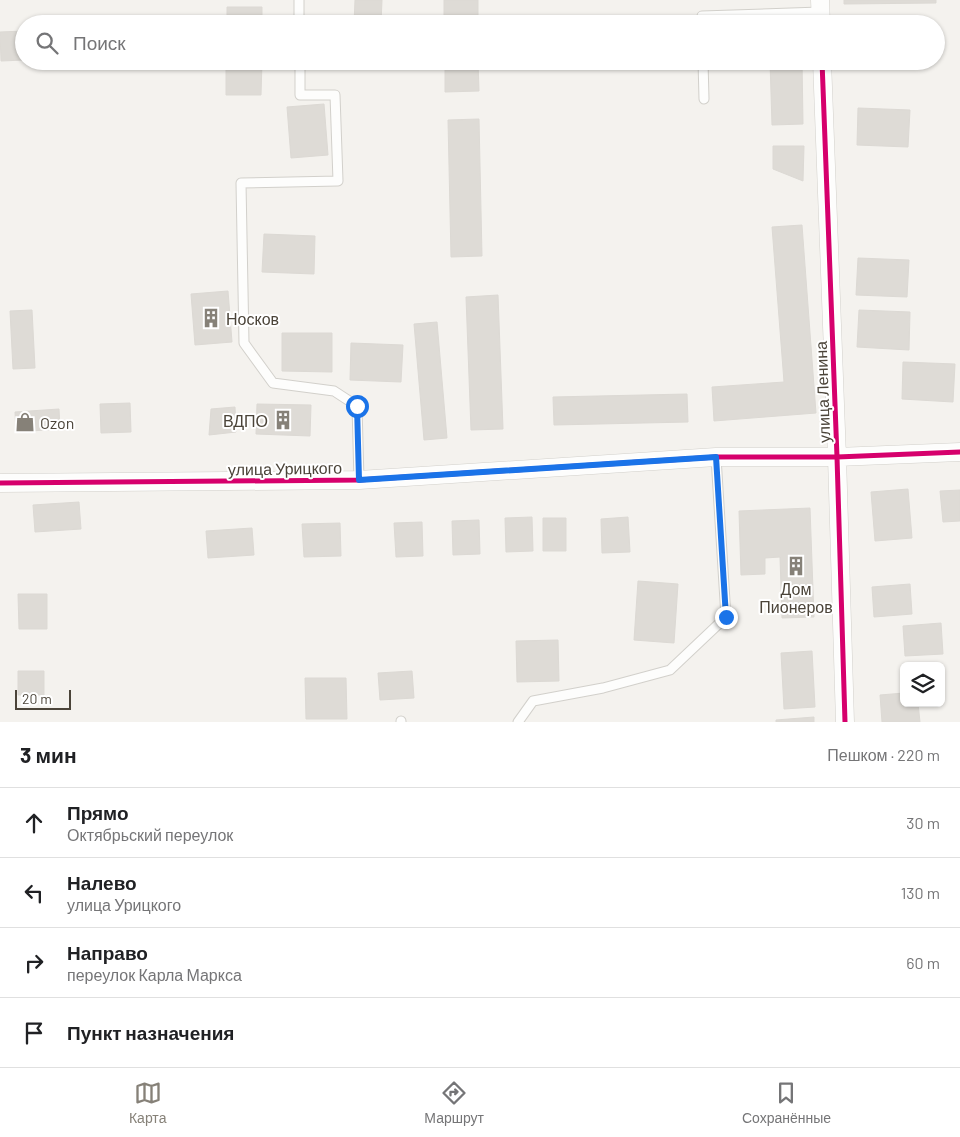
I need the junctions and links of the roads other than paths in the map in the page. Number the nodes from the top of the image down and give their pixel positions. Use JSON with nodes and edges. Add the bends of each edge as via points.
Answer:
{"nodes":[{"id":1,"x":299,"y":0,"type":"edge"},
{"id":2,"x":820,"y":12,"type":"edge"},
{"id":3,"x":299,"y":15,"type":"edge"},
{"id":4,"x":732,"y":15,"type":"edge"},
{"id":5,"x":300,"y":70,"type":"edge"},
{"id":6,"x":703,"y":70,"type":"edge"},
{"id":7,"x":822,"y":70,"type":"edge"},
{"id":8,"x":704,"y":99,"type":"dead end"},
{"id":9,"x":960,"y":452,"type":"edge"},
{"id":10,"x":716,"y":457,"type":"junction"},
{"id":11,"x":837,"y":457,"type":"junction"},
{"id":12,"x":359,"y":480,"type":"junction"},
{"id":13,"x":0,"y":483,"type":"edge"},
{"id":14,"x":518,"y":722,"type":"edge"},
{"id":15,"x":845,"y":722,"type":"edge"}],
"edges":[{"from":1,"to":3,"type":"lane"},
{"from":2,"to":4,"type":"lane"},
{"from":5,"to":12,"type":"lane","via":[[300,95],[335,95],[338,181],[241,183],[244,343],[273,383],[334,391],[357,406]]},
{"from":6,"to":8,"type":"lane"},
{"from":7,"to":11,"type":"street","name":"улица Ленина"},
{"from":9,"to":11,"type":"street","name":"улица Урицкого"},
{"from":10,"to":11,"type":"street","name":"улица Урицкого"},
{"from":10,"to":12,"type":"street","name":"улица Урицкого"},
{"from":10,"to":14,"type":"lane","via":[[726,617],[670,670],[603,688],[533,701]]},
{"from":11,"to":15,"type":"street","name":"улица Ленина"},
{"from":12,"to":13,"type":"street","name":"улица Урицкого"}]}
